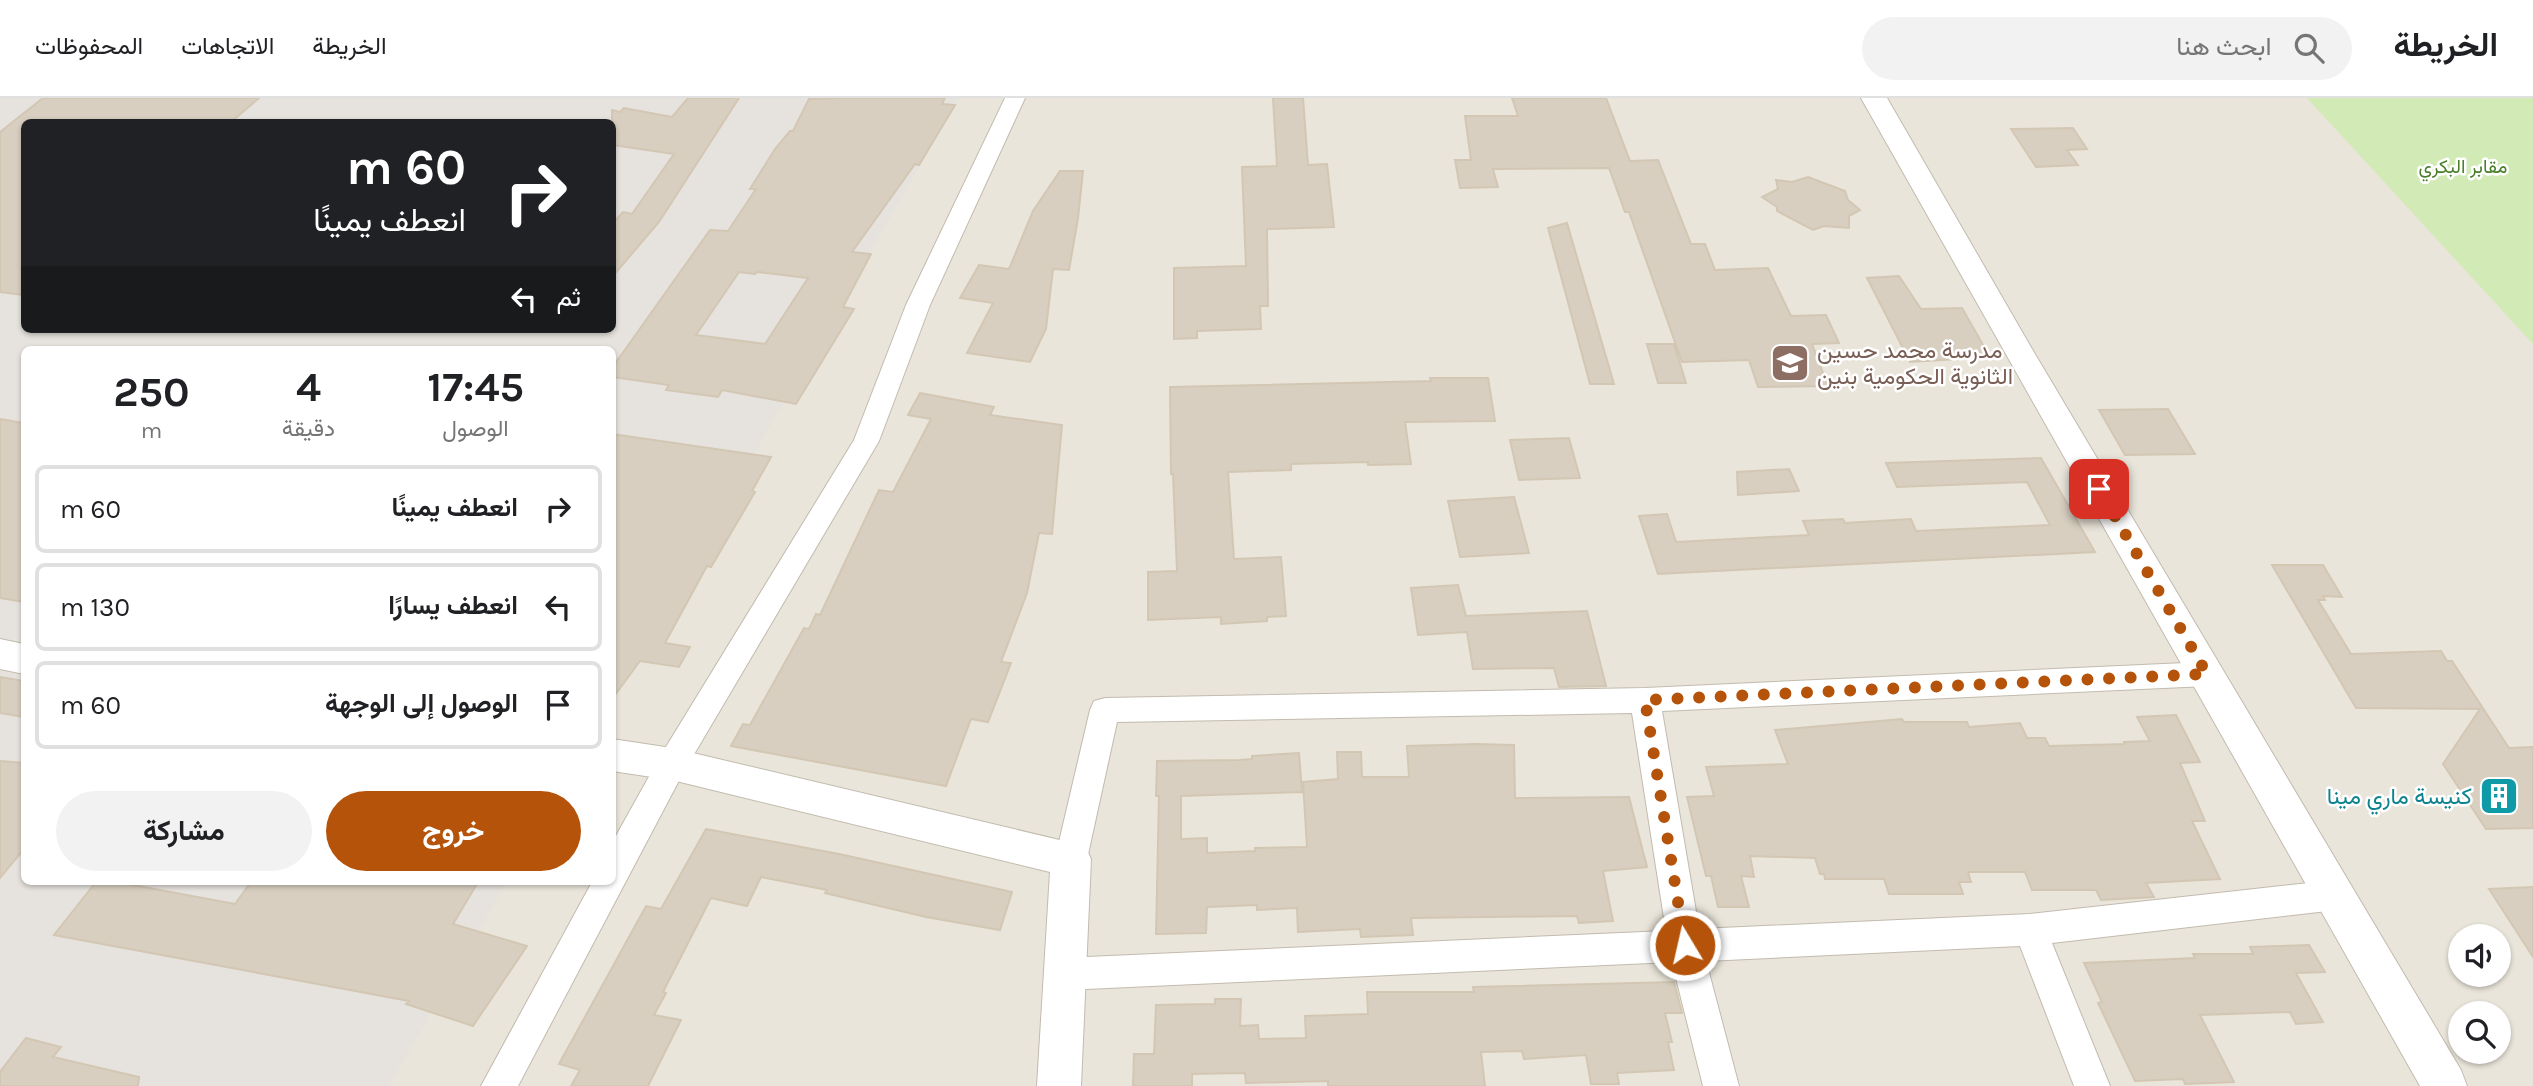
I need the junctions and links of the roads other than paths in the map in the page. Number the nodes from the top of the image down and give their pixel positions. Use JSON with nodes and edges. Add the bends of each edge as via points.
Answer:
{"nodes":[{"id":1,"x":1015,"y":98,"type":"edge"},
{"id":2,"x":1874,"y":98,"type":"edge"},
{"id":3,"x":0,"y":654,"type":"edge"},
{"id":4,"x":21,"y":658,"type":"edge"},
{"id":5,"x":2207,"y":674,"type":"junction"},
{"id":6,"x":1645,"y":700,"type":"junction"},
{"id":7,"x":616,"y":756,"type":"edge"},
{"id":8,"x":673,"y":764,"type":"junction"},
{"id":9,"x":1072,"y":859,"type":"junction"},
{"id":10,"x":616,"y":868,"type":"edge"},
{"id":11,"x":607,"y":885,"type":"edge"},
{"id":12,"x":2336,"y":895,"type":"junction"},
{"id":13,"x":2030,"y":930,"type":"junction"},
{"id":14,"x":1685,"y":945,"type":"junction"},
{"id":15,"x":1064,"y":974,"type":"junction"},
{"id":16,"x":499,"y":1086,"type":"edge"},
{"id":17,"x":1059,"y":1086,"type":"edge"},
{"id":18,"x":1721,"y":1086,"type":"edge"},
{"id":19,"x":2092,"y":1086,"type":"edge"},
{"id":20,"x":2445,"y":1086,"type":"edge"}],
"edges":[{"from":1,"to":8,"type":"street","via":[[918,305],[866,441]]},
{"from":2,"to":5,"type":"street"},
{"from":3,"to":4,"type":"street"},
{"from":5,"to":6,"type":"street"},
{"from":5,"to":12,"type":"street"},
{"from":6,"to":9,"type":"street","via":[[1105,710]]},
{"from":6,"to":14,"type":"street"},
{"from":7,"to":8,"type":"street"},
{"from":8,"to":9,"type":"street"},
{"from":8,"to":10,"type":"street"},
{"from":9,"to":15,"type":"street"},
{"from":11,"to":16,"type":"street"},
{"from":12,"to":13,"type":"street"},
{"from":12,"to":20,"type":"street"},
{"from":13,"to":14,"type":"street"},
{"from":13,"to":19,"type":"street"},
{"from":14,"to":15,"type":"street"},
{"from":14,"to":18,"type":"street"},
{"from":15,"to":17,"type":"street"}]}
